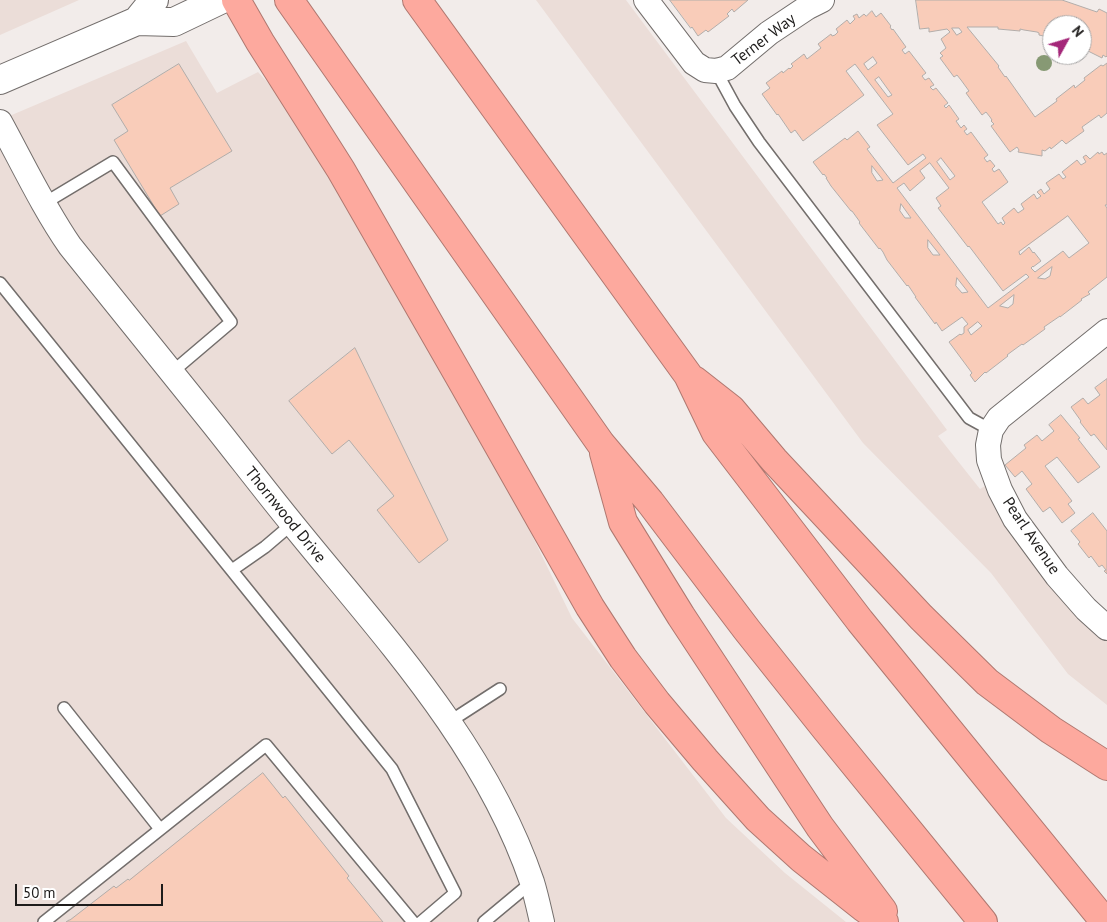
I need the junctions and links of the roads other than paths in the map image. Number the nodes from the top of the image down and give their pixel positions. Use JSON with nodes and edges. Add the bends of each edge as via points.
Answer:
{"nodes":[{"id":1,"x":154,"y":0,"type":"edge"},
{"id":2,"x":220,"y":0,"type":"edge"},
{"id":3,"x":236,"y":0,"type":"edge"},
{"id":4,"x":416,"y":0,"type":"edge"},
{"id":5,"x":646,"y":0,"type":"edge"},
{"id":6,"x":822,"y":0,"type":"edge"},
{"id":7,"x":296,"y":11,"type":"edge"},
{"id":8,"x":137,"y":21,"type":"junction"},
{"id":9,"x":716,"y":71,"type":"junction"},
{"id":10,"x":0,"y":80,"type":"edge"},
{"id":11,"x":0,"y":122,"type":"edge"},
{"id":12,"x":43,"y":204,"type":"junction"},
{"id":13,"x":0,"y":283,"type":"edge"},
{"id":14,"x":1107,"y":331,"type":"edge"},
{"id":15,"x":171,"y":373,"type":"junction"},
{"id":16,"x":688,"y":375,"type":"junction"},
{"id":17,"x":991,"y":430,"type":"junction"},
{"id":18,"x":601,"y":444,"type":"junction"},
{"id":19,"x":292,"y":524,"type":"junction"},
{"id":20,"x":232,"y":570,"type":"junction"},
{"id":21,"x":1107,"y":628,"type":"edge"},
{"id":22,"x":500,"y":689,"type":"dead end"},
{"id":23,"x":64,"y":708,"type":"dead end"},
{"id":24,"x":450,"y":722,"type":"junction"},
{"id":25,"x":1107,"y":766,"type":"edge"},
{"id":26,"x":160,"y":829,"type":"junction"},
{"id":27,"x":532,"y":882,"type":"junction"},
{"id":28,"x":44,"y":922,"type":"edge"},
{"id":29,"x":413,"y":922,"type":"edge"},
{"id":30,"x":421,"y":922,"type":"edge"},
{"id":31,"x":484,"y":922,"type":"edge"},
{"id":32,"x":542,"y":922,"type":"edge"},
{"id":33,"x":884,"y":922,"type":"edge"},
{"id":34,"x":892,"y":922,"type":"edge"},
{"id":35,"x":983,"y":922,"type":"edge"},
{"id":36,"x":1105,"y":922,"type":"edge"}],
"edges":[{"from":1,"to":8,"type":"street"},
{"from":2,"to":8,"type":"street","via":[[174,22]]},
{"from":3,"to":33,"type":"highway","via":[[341,170],[590,608],[623,658],[657,703],[758,819],[801,858]]},
{"from":4,"to":16,"type":"highway"},
{"from":5,"to":9,"type":"street","name":"Terner Way","via":[[694,63],[705,70]]},
{"from":6,"to":9,"type":"street","name":"Terner Way","via":[[769,33],[727,68]]},
{"from":7,"to":18,"type":"highway"},
{"from":8,"to":10,"type":"street"},
{"from":9,"to":17,"type":"lane","via":[[759,142],[969,418]]},
{"from":11,"to":12,"type":"street","name":"Thornwood Drive"},
{"from":12,"to":15,"type":"street","name":"Thornwood Drive","via":[[70,246]]},
{"from":12,"to":15,"type":"lane","via":[[113,162],[231,322]]},
{"from":13,"to":20,"type":"lane"},
{"from":14,"to":17,"type":"street","via":[[999,418]]},
{"from":15,"to":19,"type":"street","name":"Thornwood Drive"},
{"from":16,"to":25,"type":"highway","via":[[731,409],[774,460],[921,617],[987,682],[1050,730]]},
{"from":16,"to":36,"type":"highway","via":[[716,433],[860,621]]},
{"from":17,"to":21,"type":"street","name":"Pearl Avenue","via":[[989,460],[1016,519],[1057,576]]},
{"from":18,"to":34,"type":"highway","via":[[623,522],[820,827]]},
{"from":18,"to":35,"type":"highway"},
{"from":19,"to":20,"type":"lane"},
{"from":19,"to":24,"type":"street","name":"Thornwood Drive"},
{"from":20,"to":30,"type":"lane","via":[[392,769],[455,893]]},
{"from":22,"to":24,"type":"lane"},
{"from":23,"to":26,"type":"lane"},
{"from":24,"to":27,"type":"street","name":"Thornwood Drive","via":[[506,818]]},
{"from":26,"to":28,"type":"lane"},
{"from":26,"to":29,"type":"lane","via":[[266,745]]},
{"from":27,"to":31,"type":"lane"},
{"from":27,"to":32,"type":"street","name":"Thornwood Drive"}]}
